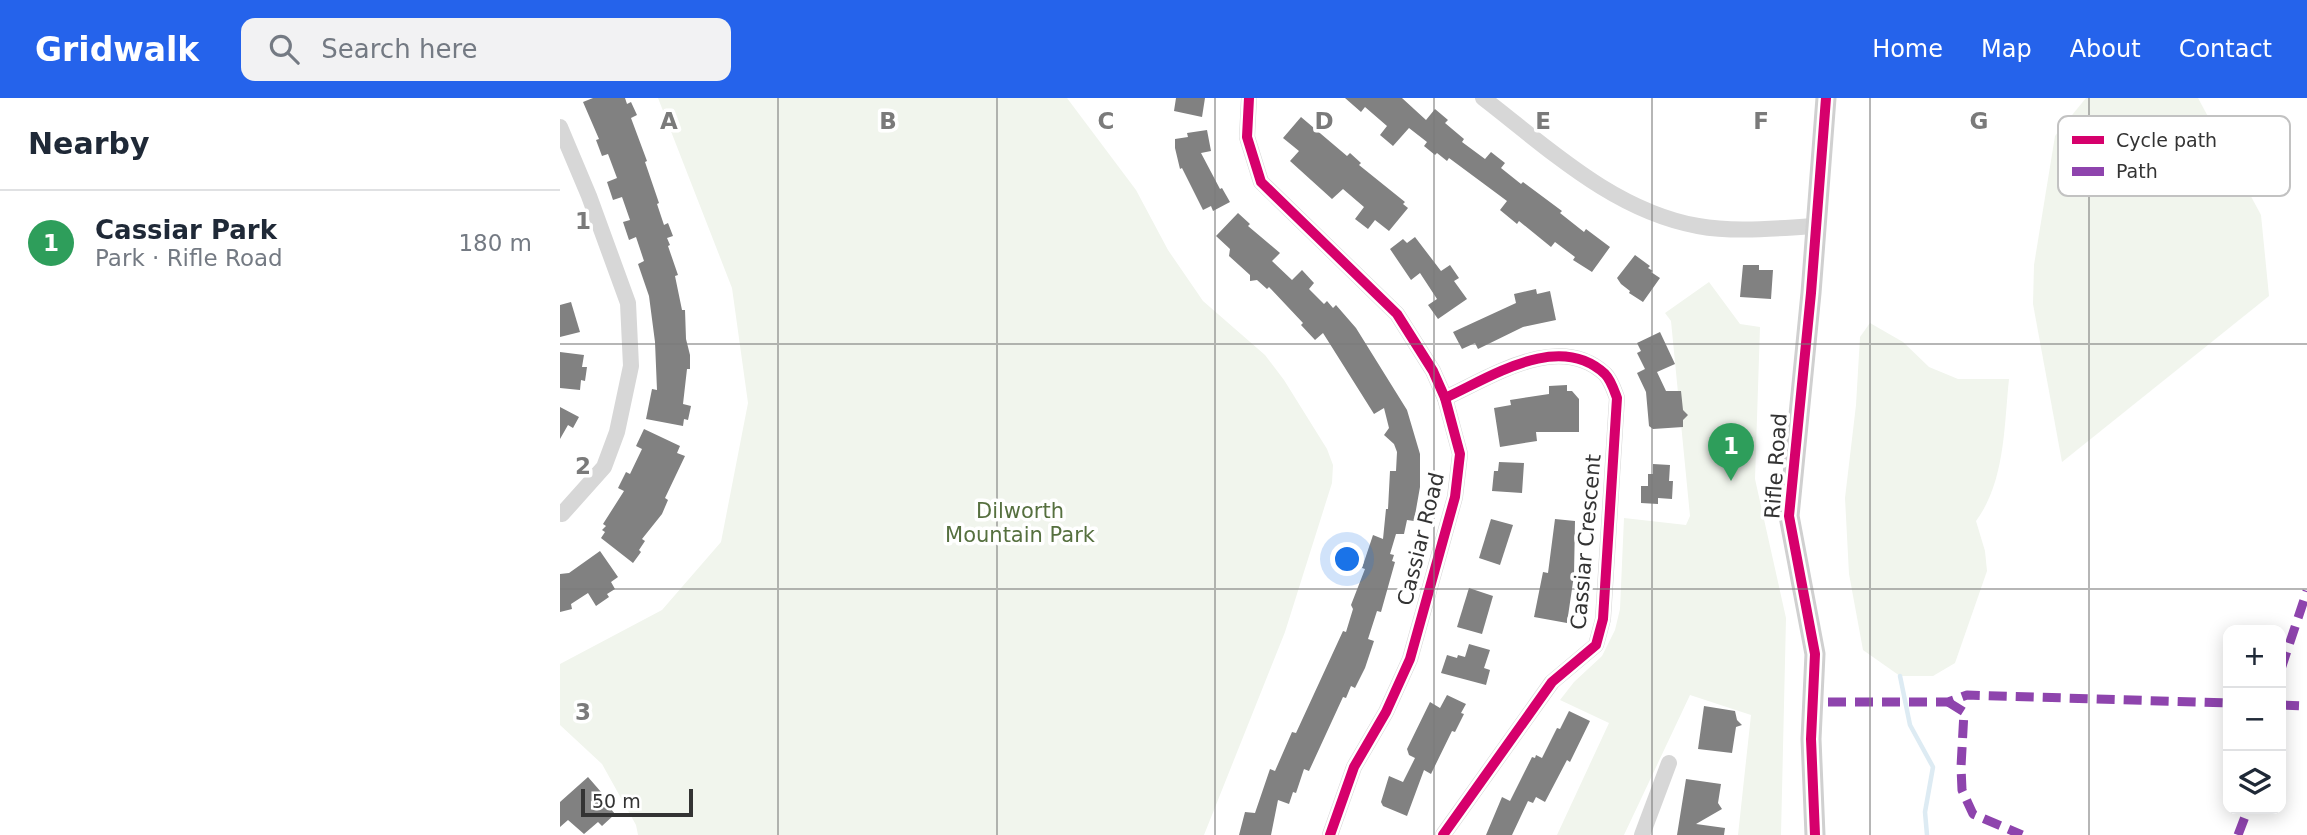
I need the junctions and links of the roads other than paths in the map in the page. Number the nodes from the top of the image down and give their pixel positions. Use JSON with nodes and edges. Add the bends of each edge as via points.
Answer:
{"nodes":[{"id":1,"x":1249,"y":98,"type":"edge"},
{"id":2,"x":1483,"y":98,"type":"edge"},
{"id":3,"x":1826,"y":98,"type":"edge"},
{"id":4,"x":560,"y":127,"type":"edge"},
{"id":5,"x":1816,"y":226,"type":"junction"},
{"id":6,"x":1445,"y":398,"type":"junction"},
{"id":7,"x":562,"y":514,"type":"dead end"},
{"id":8,"x":1669,"y":764,"type":"dead end"},
{"id":9,"x":1330,"y":835,"type":"edge"},
{"id":10,"x":1443,"y":835,"type":"edge"},
{"id":11,"x":1642,"y":835,"type":"edge"},
{"id":12,"x":1815,"y":835,"type":"edge"}],
"edges":[{"from":1,"to":6,"type":"street","name":"Cassiar Road","via":[[1247,137],[1261,182],[1397,314]]},
{"from":2,"to":5,"type":"street","via":[[1588,178],[1645,211],[1698,226],[1751,230]]},
{"from":3,"to":5,"type":"street","name":"Rifle Road"},
{"from":4,"to":7,"type":"street","via":[[628,303],[631,366],[617,432],[604,467]]},
{"from":5,"to":12,"type":"street","name":"Rifle Road","via":[[1789,516],[1815,654],[1811,739]]},
{"from":6,"to":9,"type":"street","name":"Cassiar Road","via":[[1460,454],[1455,498],[1410,659],[1354,767]]},
{"from":6,"to":10,"type":"street","name":"Cassiar Crescent","via":[[1533,358],[1558,355],[1588,362],[1607,376],[1617,398],[1603,620],[1596,645],[1552,682]]},
{"from":8,"to":11,"type":"street"}]}
